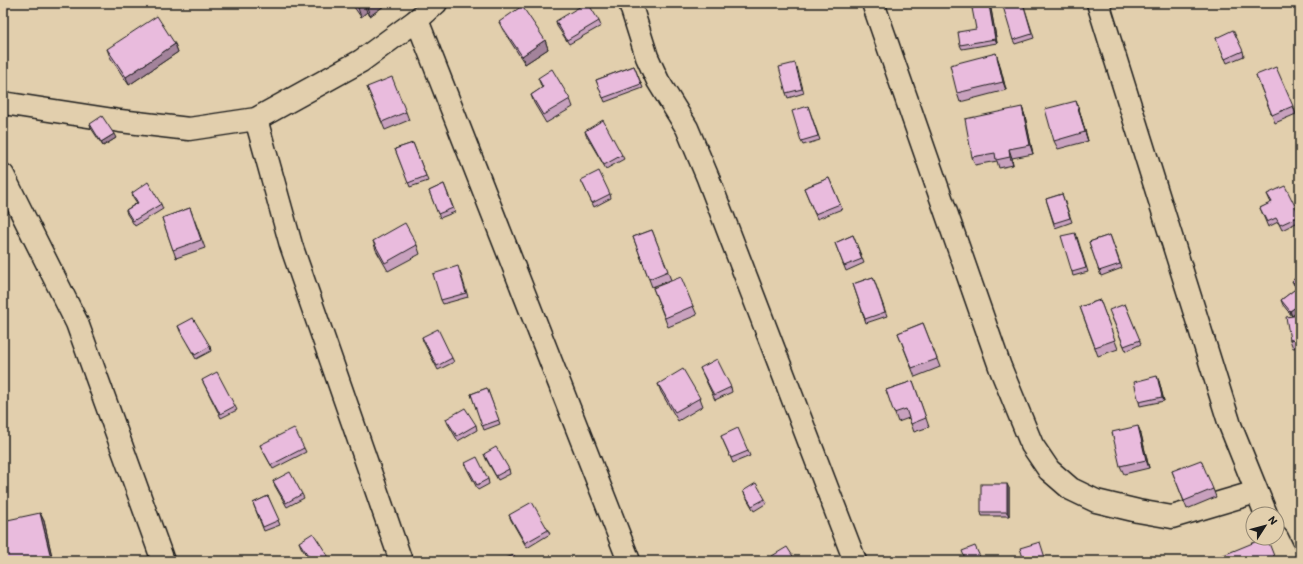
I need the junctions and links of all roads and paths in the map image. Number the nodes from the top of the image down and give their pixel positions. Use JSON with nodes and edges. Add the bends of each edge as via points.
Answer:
{"nodes":[{"id":1,"x":436,"y":3,"type":"edge"},
{"id":2,"x":630,"y":3,"type":"edge"},
{"id":3,"x":873,"y":3,"type":"edge"},
{"id":4,"x":1098,"y":3,"type":"edge"},
{"id":5,"x":417,"y":20,"type":"junction"},
{"id":6,"x":3,"y":103,"type":"edge"},
{"id":7,"x":256,"y":119,"type":"junction"},
{"id":8,"x":3,"y":175,"type":"edge"},
{"id":9,"x":1256,"y":492,"type":"junction"},
{"id":10,"x":1262,"y":506,"type":"edge"},
{"id":11,"x":1281,"y":546,"type":"edge"},
{"id":12,"x":163,"y":561,"type":"edge"},
{"id":13,"x":401,"y":561,"type":"edge"},
{"id":14,"x":629,"y":561,"type":"edge"},
{"id":15,"x":855,"y":561,"type":"edge"},
{"id":16,"x":1288,"y":561,"type":"edge"}],
"edges":[{"from":1,"to":5,"type":"street"},
{"from":2,"to":15,"type":"street","via":[[646,57],[686,128],[708,178]]},
{"from":3,"to":9,"type":"street","via":[[1000,367],[1032,445],[1049,470],[1070,489],[1096,501],[1172,517]]},
{"from":4,"to":9,"type":"street","via":[[1230,425]]},
{"from":5,"to":7,"type":"street","via":[[361,61]]},
{"from":5,"to":14,"type":"street"},
{"from":6,"to":7,"type":"street","via":[[189,129]]},
{"from":7,"to":13,"type":"street","via":[[291,245]]},
{"from":8,"to":12,"type":"street","via":[[77,323]]},
{"from":9,"to":10,"type":"street"},
{"from":11,"to":16,"type":"street"}]}
